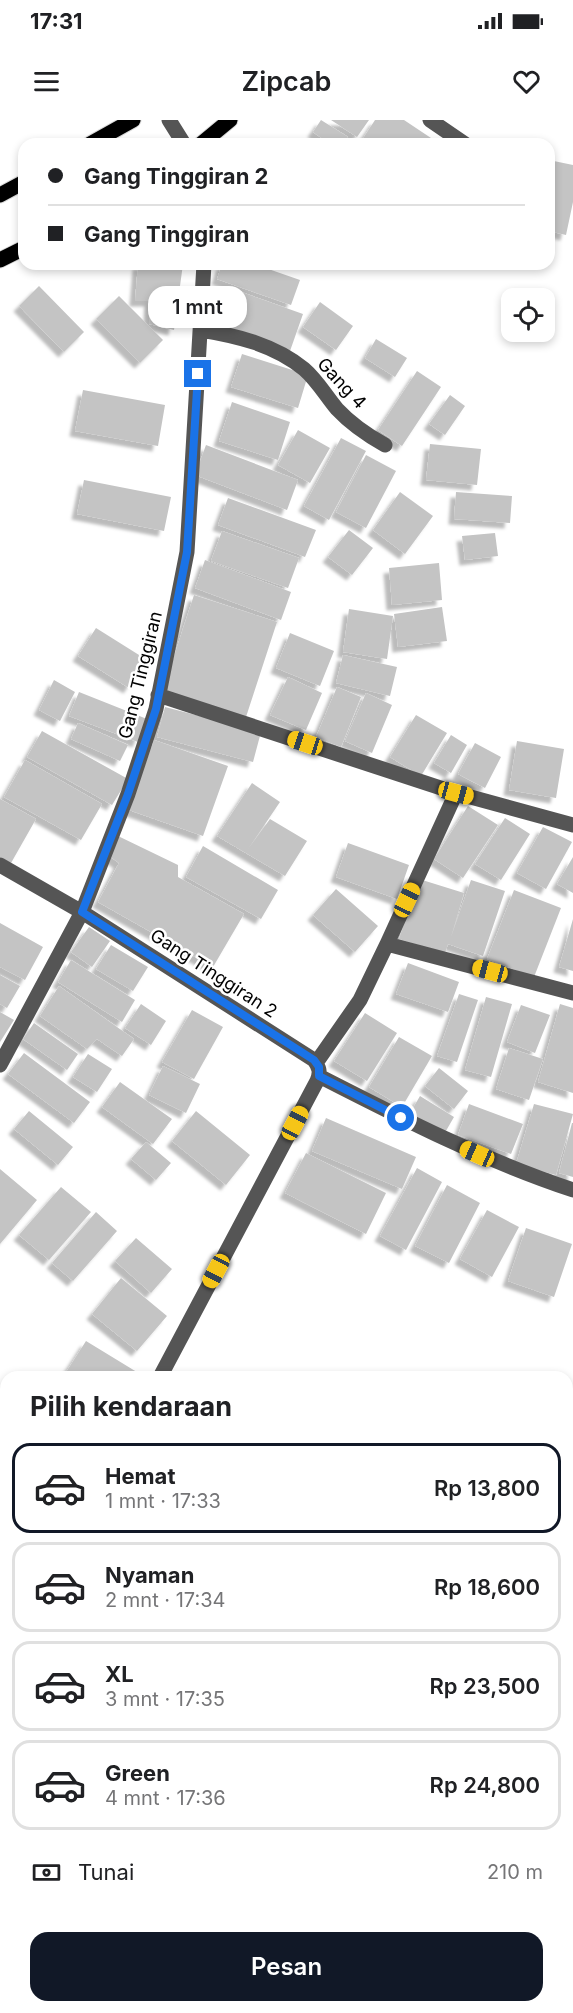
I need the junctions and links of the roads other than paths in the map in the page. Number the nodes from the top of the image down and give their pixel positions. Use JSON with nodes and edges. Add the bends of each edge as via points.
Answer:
{"nodes":[{"id":1,"x":133,"y":120,"type":"edge"},
{"id":2,"x":169,"y":120,"type":"edge"},
{"id":3,"x":231,"y":120,"type":"edge"},
{"id":4,"x":430,"y":120,"type":"edge"},
{"id":5,"x":110,"y":138,"type":"edge"},
{"id":6,"x":180,"y":138,"type":"edge"},
{"id":7,"x":208,"y":138,"type":"edge"},
{"id":8,"x":456,"y":138,"type":"edge"},
{"id":9,"x":18,"y":185,"type":"edge"},
{"id":10,"x":0,"y":195,"type":"edge"},
{"id":11,"x":18,"y":251,"type":"edge"},
{"id":12,"x":0,"y":260,"type":"edge"},
{"id":13,"x":204,"y":270,"type":"edge"},
{"id":14,"x":201,"y":330,"type":"junction"},
{"id":15,"x":385,"y":445,"type":"dead end"},
{"id":16,"x":158,"y":694,"type":"junction"},
{"id":17,"x":456,"y":793,"type":"junction"},
{"id":18,"x":573,"y":825,"type":"edge"},
{"id":19,"x":0,"y":865,"type":"edge"},
{"id":20,"x":82,"y":912,"type":"junction"},
{"id":21,"x":387,"y":944,"type":"junction"},
{"id":22,"x":573,"y":993,"type":"edge"},
{"id":23,"x":1,"y":1061,"type":"edge"},
{"id":24,"x":318,"y":1070,"type":"junction"},
{"id":25,"x":573,"y":1190,"type":"edge"},
{"id":26,"x":163,"y":1371,"type":"edge"}],
"edges":[{"from":1,"to":5,"type":"main road"},
{"from":2,"to":6,"type":"street"},
{"from":3,"to":7,"type":"main road"},
{"from":4,"to":8,"type":"street"},
{"from":9,"to":10,"type":"main road"},
{"from":11,"to":12,"type":"main road"},
{"from":13,"to":14,"type":"street","name":"Gang Tinggiran"},
{"from":14,"to":15,"type":"street","name":"Gang 4","via":[[238,336],[282,353],[306,370],[339,411],[364,434]]},
{"from":14,"to":16,"type":"street","name":"Gang Tinggiran","via":[[187,552]]},
{"from":16,"to":17,"type":"street"},
{"from":16,"to":20,"type":"street","name":"Gang Tinggiran","via":[[128,794]]},
{"from":17,"to":18,"type":"street"},
{"from":17,"to":21,"type":"street"},
{"from":19,"to":20,"type":"street","name":"Gang Tinggiran 2"},
{"from":20,"to":23,"type":"street","name":"Gang Tinggiran"},
{"from":20,"to":24,"type":"street","name":"Gang Tinggiran 2"},
{"from":21,"to":22,"type":"street"},
{"from":21,"to":24,"type":"street"},
{"from":24,"to":25,"type":"street","name":"Gang Tinggiran 2","via":[[442,1138]]},
{"from":24,"to":26,"type":"street"}]}
